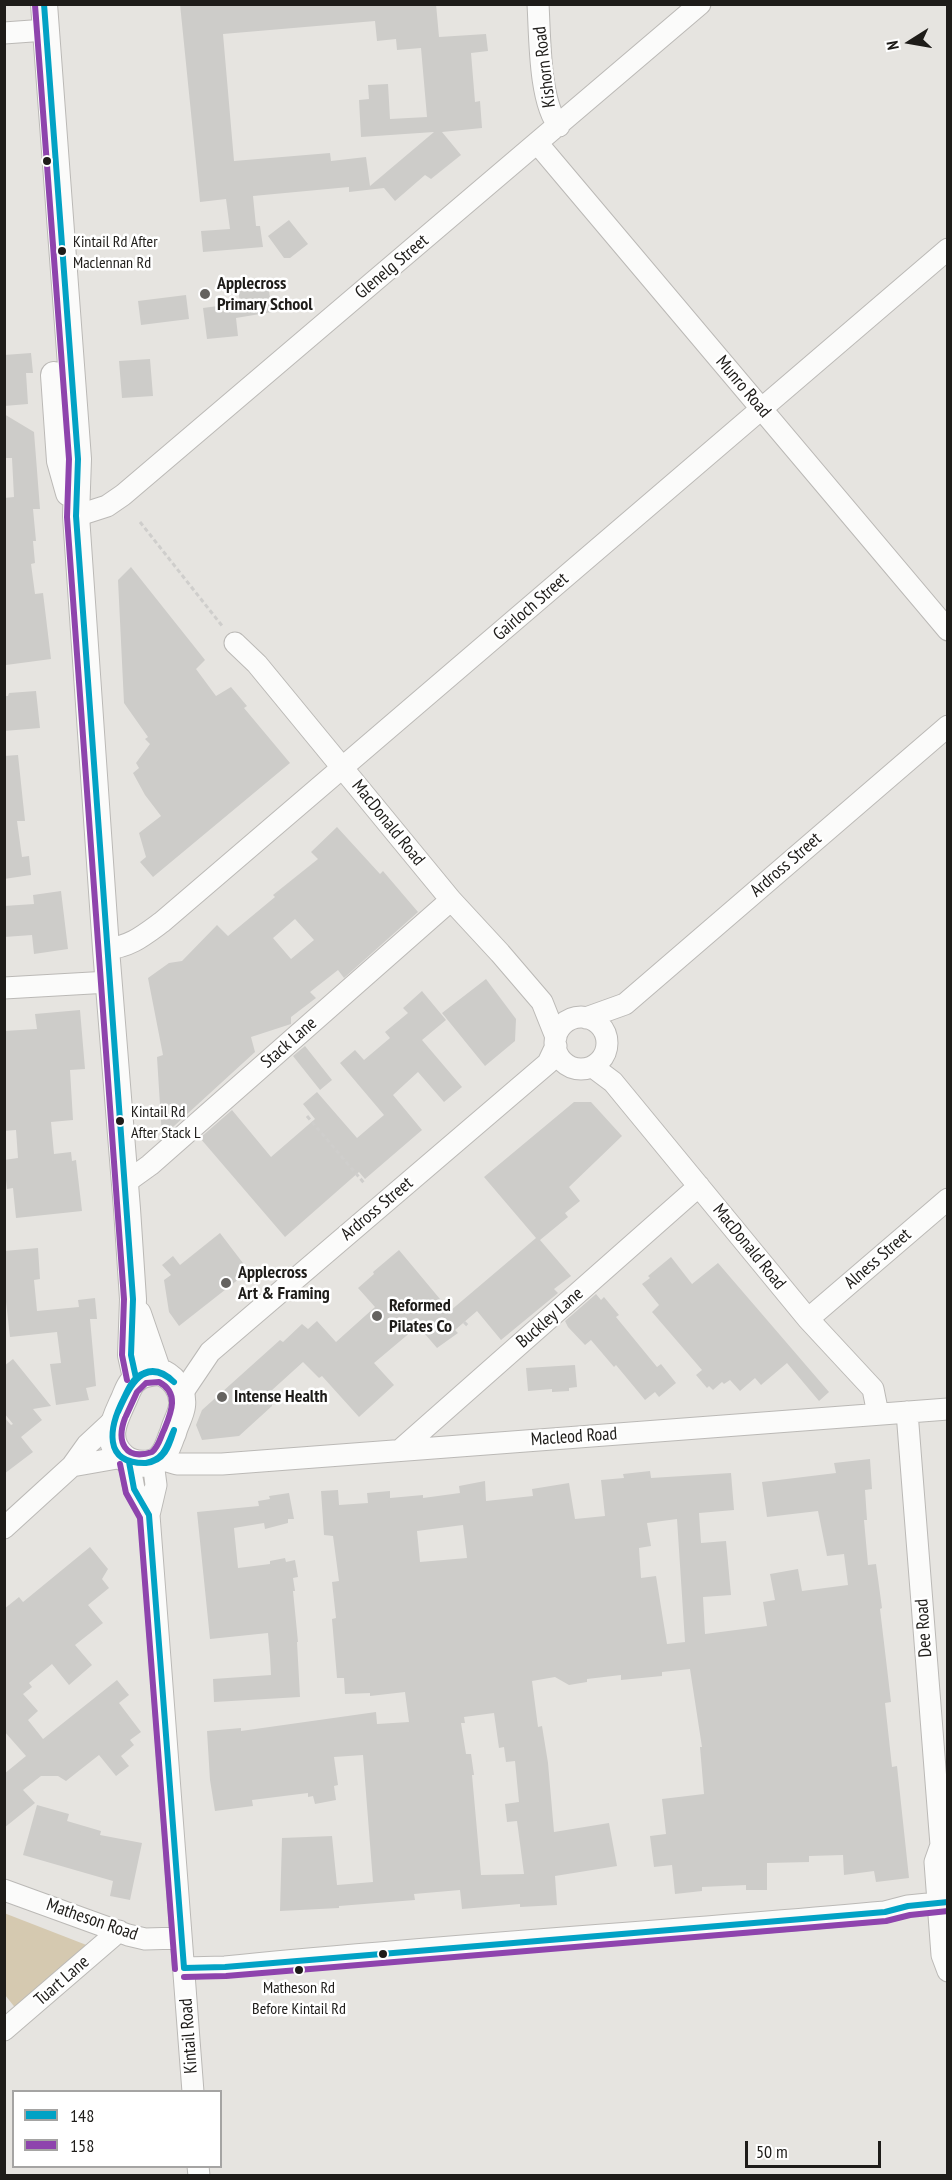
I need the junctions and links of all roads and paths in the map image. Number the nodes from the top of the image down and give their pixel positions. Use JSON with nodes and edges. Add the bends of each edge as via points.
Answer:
{"nodes":[{"id":1,"x":29,"y":4,"type":"edge"},
{"id":2,"x":44,"y":4,"type":"edge"},
{"id":3,"x":538,"y":4,"type":"edge"},
{"id":4,"x":700,"y":4,"type":"edge"},
{"id":5,"x":39,"y":31,"type":"junction"},
{"id":6,"x":4,"y":33,"type":"edge"},
{"id":7,"x":559,"y":126,"type":"junction"},
{"id":8,"x":538,"y":144,"type":"junction"},
{"id":9,"x":948,"y":249,"type":"edge"},
{"id":10,"x":762,"y":409,"type":"junction"},
{"id":11,"x":76,"y":516,"type":"junction"},
{"id":12,"x":140,"y":522,"type":"dead end"},
{"id":13,"x":948,"y":630,"type":"edge"},
{"id":14,"x":235,"y":643,"type":"joint"},
{"id":15,"x":948,"y":726,"type":"edge"},
{"id":16,"x":342,"y":768,"type":"junction"},
{"id":17,"x":451,"y":900,"type":"junction"},
{"id":18,"x":106,"y":949,"type":"junction"},
{"id":19,"x":109,"y":982,"type":"junction"},
{"id":20,"x":4,"y":988,"type":"edge"},
{"id":21,"x":542,"y":1002,"type":"junction"},
{"id":22,"x":625,"y":1004,"type":"junction"},
{"id":23,"x":580,"y":1018,"type":"junction"},
{"id":24,"x":557,"y":1053,"type":"junction"},
{"id":25,"x":601,"y":1055,"type":"junction"},
{"id":26,"x":307,"y":1116,"type":"dead end"},
{"id":27,"x":125,"y":1183,"type":"junction"},
{"id":28,"x":364,"y":1183,"type":"dead end"},
{"id":29,"x":699,"y":1186,"type":"junction"},
{"id":30,"x":948,"y":1199,"type":"edge"},
{"id":31,"x":808,"y":1319,"type":"junction"},
{"id":32,"x":464,"y":1322,"type":"dead end"},
{"id":33,"x":469,"y":1327,"type":"dead end"},
{"id":34,"x":207,"y":1357,"type":"junction"},
{"id":35,"x":152,"y":1374,"type":"junction"},
{"id":36,"x":181,"y":1395,"type":"junction"},
{"id":37,"x":948,"y":1408,"type":"edge"},
{"id":38,"x":907,"y":1412,"type":"junction"},
{"id":39,"x":878,"y":1414,"type":"junction"},
{"id":40,"x":115,"y":1419,"type":"junction"},
{"id":41,"x":171,"y":1437,"type":"junction"},
{"id":42,"x":400,"y":1450,"type":"junction"},
{"id":43,"x":141,"y":1460,"type":"junction"},
{"id":44,"x":201,"y":1462,"type":"junction"},
{"id":45,"x":72,"y":1466,"type":"junction"},
{"id":46,"x":4,"y":1528,"type":"edge"},
{"id":47,"x":944,"y":1854,"type":"edge"},
{"id":48,"x":4,"y":1890,"type":"edge"},
{"id":49,"x":943,"y":1908,"type":"edge"},
{"id":50,"x":119,"y":1931,"type":"junction"},
{"id":51,"x":181,"y":1938,"type":"junction"},
{"id":52,"x":184,"y":1968,"type":"junction"},
{"id":53,"x":948,"y":1971,"type":"edge"},
{"id":54,"x":4,"y":2030,"type":"edge"},
{"id":55,"x":193,"y":2090,"type":"edge"}],
"edges":[{"from":1,"to":5,"type":"main road"},
{"from":2,"to":5,"type":"main road"},
{"from":3,"to":7,"type":"street","name":"Kishorn Road","via":[[545,91],[551,117]]},
{"from":4,"to":7,"type":"street","name":"Glenelg Street"},
{"from":5,"to":6,"type":"street"},
{"from":5,"to":11,"type":"main road","via":[[78,459]]},
{"from":7,"to":8,"type":"street","name":"Glenelg Street"},
{"from":8,"to":10,"type":"street","name":"Munro Road"},
{"from":8,"to":11,"type":"street","name":"Glenelg Street","via":[[123,495],[107,506]]},
{"from":9,"to":10,"type":"street","name":"Gairloch Street"},
{"from":10,"to":13,"type":"street","name":"Munro Road"},
{"from":10,"to":16,"type":"street","name":"Gairloch Street"},
{"from":11,"to":18,"type":"main road"},
{"from":12,"to":14,"type":"path"},
{"from":14,"to":16,"type":"street","name":"MacDonald Road","via":[[257,664]]},
{"from":15,"to":22,"type":"street","name":"Ardross Street"},
{"from":16,"to":17,"type":"street","name":"MacDonald Road"},
{"from":16,"to":18,"type":"street","name":"Gairloch Street","via":[[162,922],[133,944]]},
{"from":17,"to":21,"type":"street","name":"MacDonald Road"},
{"from":17,"to":27,"type":"street","name":"Stack Lane"},
{"from":18,"to":19,"type":"main road"},
{"from":19,"to":20,"type":"street"},
{"from":19,"to":27,"type":"main road"},
{"from":21,"to":23,"type":"street","name":"MacDonald Road"},
{"from":21,"to":24,"type":"street","name":"MacDonald Road"},
{"from":22,"to":23,"type":"street","name":"Ardross Street"},
{"from":22,"to":25,"type":"street","name":"Ardross Street"},
{"from":23,"to":24,"type":"street","via":[[563,1025]]},
{"from":23,"to":25,"type":"street","via":[[602,1028],[607,1040]]},
{"from":24,"to":25,"type":"street","via":[[584,1069]]},
{"from":24,"to":34,"type":"street","name":"Ardross Street"},
{"from":25,"to":29,"type":"street","name":"MacDonald Road","via":[[613,1082]]},
{"from":26,"to":28,"type":"path"},
{"from":27,"to":35,"type":"main road","via":[[133,1299]]},
{"from":29,"to":31,"type":"street","name":"MacDonald Road"},
{"from":29,"to":42,"type":"street","name":"Buckley Lane"},
{"from":30,"to":31,"type":"street","name":"Alness Street"},
{"from":31,"to":39,"type":"street","name":"MacDonald Road","via":[[873,1389]]},
{"from":32,"to":33,"type":"path"},
{"from":34,"to":35,"type":"street","name":"Ardross Street"},
{"from":34,"to":36,"type":"street","name":"Ardross Street"},
{"from":35,"to":36,"type":"main road","via":[[176,1382]]},
{"from":35,"to":40,"type":"main road","via":[[129,1389]]},
{"from":36,"to":41,"type":"main road","via":[[182,1406]]},
{"from":37,"to":38,"type":"street","name":"Macleod Road"},
{"from":38,"to":39,"type":"street","name":"Macleod Road"},
{"from":38,"to":47,"type":"street","name":"Dee Road"},
{"from":39,"to":42,"type":"street","name":"Macleod Road"},
{"from":40,"to":43,"type":"main road","via":[[112,1440],[116,1450]]},
{"from":40,"to":45,"type":"street","via":[[87,1445]]},
{"from":41,"to":43,"type":"main road","via":[[168,1448]]},
{"from":41,"to":44,"type":"street"},
{"from":42,"to":44,"type":"street","name":"Macleod Road","via":[[222,1464]]},
{"from":43,"to":44,"type":"street","name":"Macleod Road"},
{"from":43,"to":45,"type":"street"},
{"from":43,"to":51,"type":"street","name":"Kintail Road","via":[[135,1489],[149,1515]]},
{"from":45,"to":46,"type":"street"},
{"from":47,"to":49,"type":"street","name":"Dee Road","via":[[934,1862]]},
{"from":48,"to":50,"type":"street","name":"Matheson Road"},
{"from":49,"to":52,"type":"street","via":[[908,1906],[885,1912],[736,1926]]},
{"from":49,"to":53,"type":"street","name":"Dee Road","via":[[942,1955]]},
{"from":50,"to":51,"type":"street","name":"Matheson Road","via":[[145,1939]]},
{"from":50,"to":54,"type":"street","name":"Tuart Lane"},
{"from":51,"to":52,"type":"street","name":"Kintail Road"},
{"from":52,"to":55,"type":"street","name":"Kintail Road"}]}
